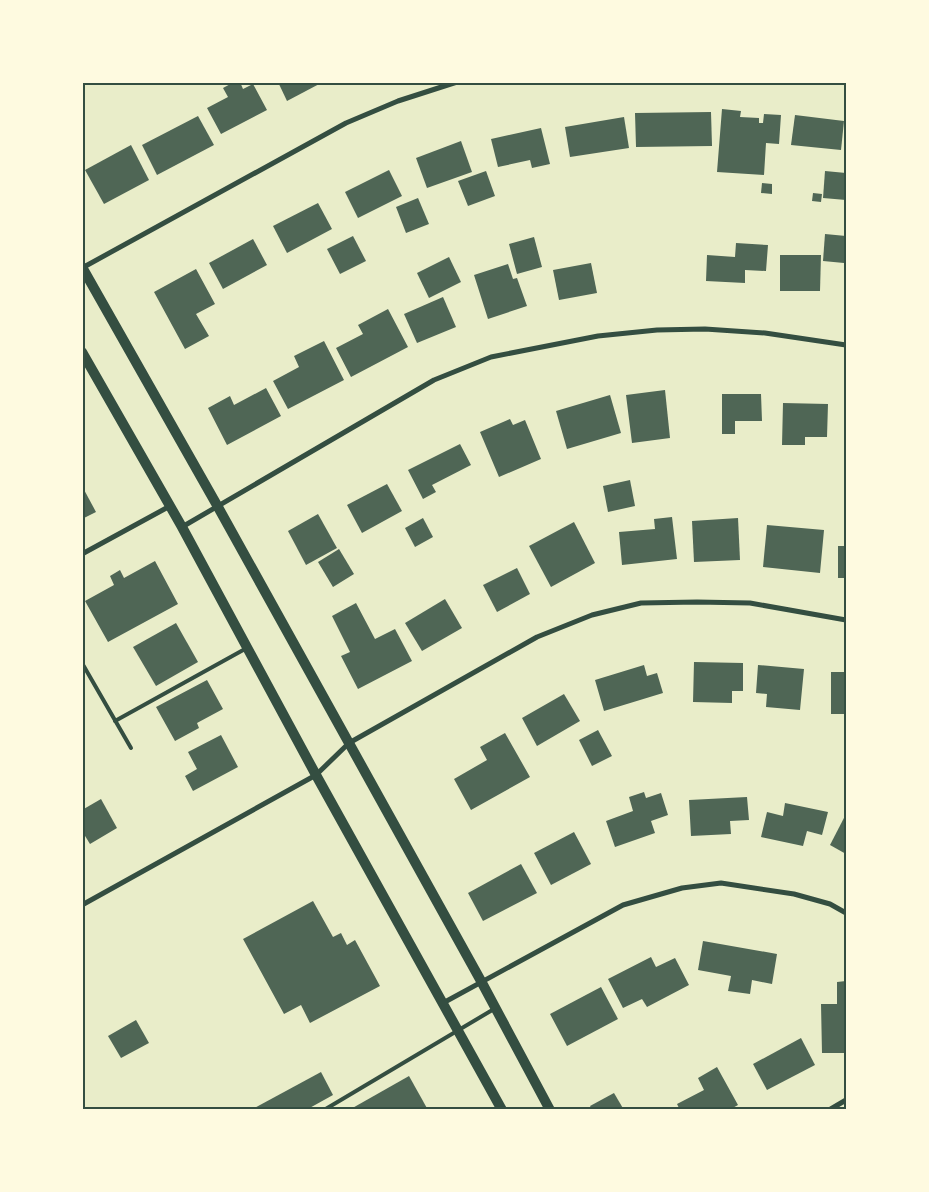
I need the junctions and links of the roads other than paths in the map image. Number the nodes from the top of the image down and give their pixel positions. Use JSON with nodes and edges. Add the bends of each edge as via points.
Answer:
{"nodes":[{"id":1,"x":457,"y":82,"type":"edge"},
{"id":2,"x":83,"y":268,"type":"edge"},
{"id":3,"x":846,"y":345,"type":"edge"},
{"id":4,"x":82,"y":352,"type":"edge"},
{"id":5,"x":170,"y":506,"type":"junction"},
{"id":6,"x":218,"y":507,"type":"junction"},
{"id":7,"x":182,"y":527,"type":"junction"},
{"id":8,"x":82,"y":554,"type":"edge"},
{"id":9,"x":846,"y":620,"type":"edge"},
{"id":10,"x":247,"y":648,"type":"junction"},
{"id":11,"x":82,"y":663,"type":"edge"},
{"id":12,"x":115,"y":721,"type":"junction"},
{"id":13,"x":349,"y":743,"type":"junction"},
{"id":14,"x":130,"y":748,"type":"dead end"},
{"id":15,"x":316,"y":775,"type":"junction"},
{"id":16,"x":82,"y":905,"type":"edge"},
{"id":17,"x":846,"y":913,"type":"edge"},
{"id":18,"x":481,"y":982,"type":"junction"},
{"id":19,"x":442,"y":1003,"type":"junction"},
{"id":20,"x":495,"y":1008,"type":"junction"},
{"id":21,"x":458,"y":1030,"type":"junction"},
{"id":22,"x":846,"y":1100,"type":"edge"},
{"id":23,"x":324,"y":1110,"type":"edge"},
{"id":24,"x":502,"y":1110,"type":"edge"},
{"id":25,"x":550,"y":1110,"type":"edge"},
{"id":26,"x":829,"y":1110,"type":"edge"}],
"edges":[{"from":1,"to":2,"type":"street","via":[[398,101],[346,123]]},
{"from":2,"to":6,"type":"main road"},
{"from":3,"to":6,"type":"street","via":[[765,333],[657,330],[598,336],[491,357],[434,380]]},
{"from":4,"to":5,"type":"main road"},
{"from":5,"to":7,"type":"main road"},
{"from":5,"to":8,"type":"street"},
{"from":6,"to":7,"type":"street"},
{"from":6,"to":13,"type":"main road"},
{"from":7,"to":10,"type":"main road"},
{"from":9,"to":13,"type":"street","via":[[750,603],[641,602],[537,637]]},
{"from":10,"to":12,"type":"lane"},
{"from":10,"to":15,"type":"main road"},
{"from":11,"to":12,"type":"lane"},
{"from":12,"to":14,"type":"lane"},
{"from":13,"to":15,"type":"street"},
{"from":13,"to":18,"type":"main road"},
{"from":15,"to":16,"type":"street"},
{"from":15,"to":19,"type":"main road"},
{"from":17,"to":18,"type":"street","via":[[830,904],[785,892],[721,883],[682,888],[624,905]]},
{"from":18,"to":19,"type":"street"},
{"from":18,"to":20,"type":"main road"},
{"from":19,"to":21,"type":"main road"},
{"from":20,"to":21,"type":"lane"},
{"from":20,"to":25,"type":"main road"},
{"from":21,"to":23,"type":"lane"},
{"from":21,"to":24,"type":"main road"},
{"from":22,"to":26,"type":"street"}]}
